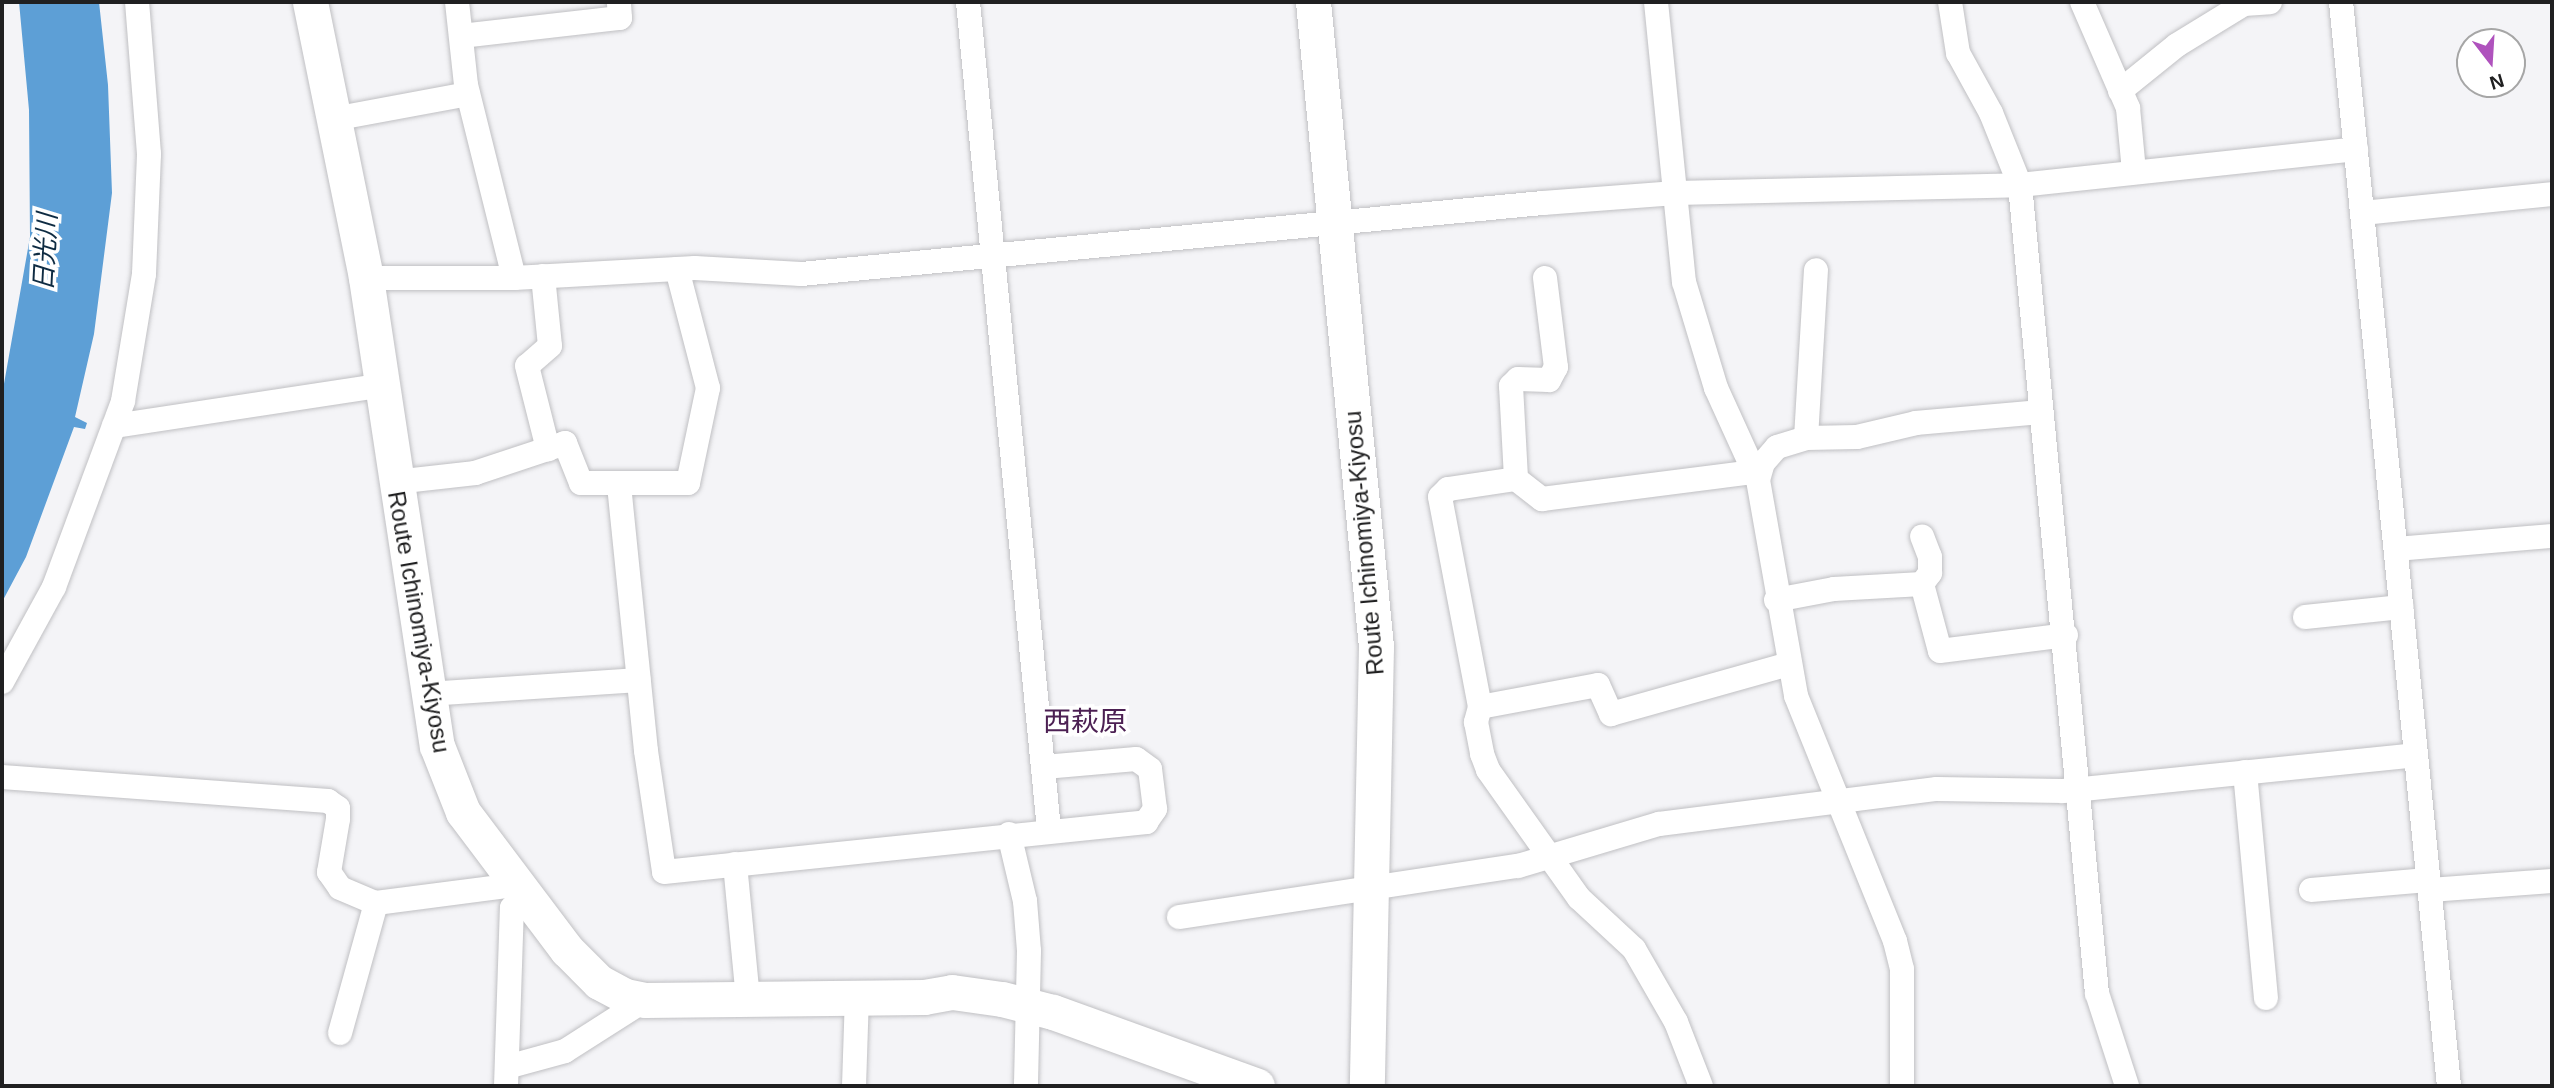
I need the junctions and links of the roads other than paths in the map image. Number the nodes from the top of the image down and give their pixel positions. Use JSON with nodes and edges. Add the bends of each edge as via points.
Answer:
{"nodes":[{"id":1,"x":137,"y":2,"type":"edge"},
{"id":2,"x":310,"y":2,"type":"edge"},
{"id":3,"x":457,"y":2,"type":"edge"},
{"id":4,"x":619,"y":2,"type":"edge"},
{"id":5,"x":968,"y":2,"type":"edge"},
{"id":6,"x":1313,"y":2,"type":"edge"},
{"id":7,"x":1656,"y":2,"type":"edge"},
{"id":8,"x":1950,"y":2,"type":"edge"},
{"id":9,"x":2082,"y":2,"type":"edge"},
{"id":10,"x":2270,"y":2,"type":"edge"},
{"id":11,"x":2342,"y":2,"type":"edge"},
{"id":12,"x":461,"y":36,"type":"junction"},
{"id":13,"x":2120,"y":91,"type":"junction"},
{"id":14,"x":468,"y":94,"type":"junction"},
{"id":15,"x":333,"y":119,"type":"junction"},
{"id":16,"x":2356,"y":149,"type":"junction"},
{"id":17,"x":2134,"y":172,"type":"junction"},
{"id":18,"x":2021,"y":184,"type":"junction"},
{"id":19,"x":1676,"y":193,"type":"junction"},
{"id":20,"x":2552,"y":194,"type":"edge"},
{"id":21,"x":2362,"y":213,"type":"junction"},
{"id":22,"x":1335,"y":225,"type":"junction"},
{"id":23,"x":993,"y":257,"type":"junction"},
{"id":24,"x":677,"y":269,"type":"junction"},
{"id":25,"x":1816,"y":270,"type":"dead end"},
{"id":26,"x":542,"y":276,"type":"junction"},
{"id":27,"x":366,"y":278,"type":"junction"},
{"id":28,"x":514,"y":278,"type":"junction"},
{"id":29,"x":1545,"y":278,"type":"dead end"},
{"id":30,"x":380,"y":386,"type":"junction"},
{"id":31,"x":2041,"y":412,"type":"junction"},
{"id":32,"x":114,"y":426,"type":"junction"},
{"id":33,"x":1806,"y":438,"type":"junction"},
{"id":34,"x":548,"y":449,"type":"junction"},
{"id":35,"x":1756,"y":476,"type":"junction"},
{"id":36,"x":1516,"y":479,"type":"junction"},
{"id":37,"x":395,"y":482,"type":"junction"},
{"id":38,"x":620,"y":485,"type":"junction"},
{"id":39,"x":1922,"y":536,"type":"dead end"},
{"id":40,"x":2552,"y":536,"type":"edge"},
{"id":41,"x":2396,"y":550,"type":"junction"},
{"id":42,"x":1922,"y":584,"type":"junction"},
{"id":43,"x":1776,"y":600,"type":"junction"},
{"id":44,"x":2401,"y":607,"type":"junction"},
{"id":45,"x":2305,"y":617,"type":"dead end"},
{"id":46,"x":2066,"y":635,"type":"junction"},
{"id":47,"x":1788,"y":664,"type":"junction"},
{"id":48,"x":639,"y":680,"type":"junction"},
{"id":49,"x":2,"y":682,"type":"edge"},
{"id":50,"x":428,"y":694,"type":"junction"},
{"id":51,"x":1480,"y":707,"type":"junction"},
{"id":52,"x":2415,"y":755,"type":"junction"},
{"id":53,"x":1044,"y":767,"type":"junction"},
{"id":54,"x":2245,"y":772,"type":"junction"},
{"id":55,"x":2,"y":777,"type":"edge"},
{"id":56,"x":2077,"y":789,"type":"junction"},
{"id":57,"x":1837,"y":802,"type":"junction"},
{"id":58,"x":1049,"y":829,"type":"junction"},
{"id":59,"x":1009,"y":834,"type":"junction"},
{"id":60,"x":1552,"y":858,"type":"junction"},
{"id":61,"x":735,"y":864,"type":"junction"},
{"id":62,"x":2552,"y":881,"type":"edge"},
{"id":63,"x":2429,"y":885,"type":"junction"},
{"id":64,"x":1374,"y":889,"type":"junction"},
{"id":65,"x":2311,"y":890,"type":"dead end"},
{"id":66,"x":519,"y":891,"type":"junction"},
{"id":67,"x":376,"y":903,"type":"junction"},
{"id":68,"x":1179,"y":917,"type":"dead end"},
{"id":69,"x":857,"y":997,"type":"junction"},
{"id":70,"x":2266,"y":998,"type":"dead end"},
{"id":71,"x":748,"y":999,"type":"junction"},
{"id":72,"x":645,"y":1000,"type":"junction"},
{"id":73,"x":1030,"y":1007,"type":"junction"},
{"id":74,"x":340,"y":1033,"type":"dead end"},
{"id":75,"x":506,"y":1076,"type":"edge"},
{"id":76,"x":1196,"y":1076,"type":"edge"},
{"id":77,"x":854,"y":1086,"type":"edge"},
{"id":78,"x":1026,"y":1086,"type":"edge"},
{"id":79,"x":1257,"y":1086,"type":"edge"},
{"id":80,"x":1367,"y":1086,"type":"edge"},
{"id":81,"x":1701,"y":1086,"type":"edge"},
{"id":82,"x":1902,"y":1086,"type":"edge"},
{"id":83,"x":2127,"y":1086,"type":"edge"},
{"id":84,"x":2449,"y":1086,"type":"edge"}],
"edges":[{"from":1,"to":32,"type":"street","via":[[149,154],[144,274],[123,401]]},
{"from":2,"to":15,"type":"main road","name":"Route Ichinomiya-Kiyosu"},
{"from":3,"to":12,"type":"street"},
{"from":4,"to":12,"type":"street","via":[[620,18]]},
{"from":5,"to":23,"type":"street"},
{"from":6,"to":22,"type":"main road","name":"Route Ichinomiya-Kiyosu"},
{"from":7,"to":19,"type":"street"},
{"from":8,"to":18,"type":"street","via":[[1958,53],[1992,113]]},
{"from":9,"to":13,"type":"street"},
{"from":10,"to":13,"type":"street","via":[[2244,4],[2177,45]]},
{"from":11,"to":16,"type":"street"},
{"from":12,"to":14,"type":"street"},
{"from":13,"to":17,"type":"street","via":[[2128,108]]},
{"from":14,"to":15,"type":"street"},
{"from":14,"to":28,"type":"street"},
{"from":15,"to":27,"type":"main road","name":"Route Ichinomiya-Kiyosu"},
{"from":16,"to":17,"type":"street"},
{"from":16,"to":21,"type":"street"},
{"from":17,"to":18,"type":"street"},
{"from":18,"to":19,"type":"street"},
{"from":18,"to":31,"type":"street"},
{"from":19,"to":22,"type":"street"},
{"from":19,"to":35,"type":"street","via":[[1684,282],[1695,326],[1737,441]]},
{"from":20,"to":21,"type":"street"},
{"from":21,"to":41,"type":"street"},
{"from":22,"to":23,"type":"street"},
{"from":22,"to":64,"type":"main road","name":"Route Ichinomiya-Kiyosu","via":[[1376,647]]},
{"from":23,"to":24,"type":"street","via":[[801,274]]},
{"from":23,"to":53,"type":"street"},
{"from":24,"to":26,"type":"street"},
{"from":24,"to":38,"type":"street","via":[[708,388],[688,483]]},
{"from":25,"to":33,"type":"street"},
{"from":26,"to":28,"type":"street"},
{"from":26,"to":34,"type":"street","via":[[550,346],[527,366]]},
{"from":27,"to":28,"type":"street"},
{"from":27,"to":30,"type":"main road","name":"Route Ichinomiya-Kiyosu"},
{"from":29,"to":36,"type":"street","via":[[1556,367],[1549,380],[1518,379],[1511,386]]},
{"from":30,"to":32,"type":"street"},
{"from":30,"to":37,"type":"main road","name":"Route Ichinomiya-Kiyosu"},
{"from":31,"to":33,"type":"street","via":[[1916,423],[1857,437]]},
{"from":31,"to":46,"type":"street"},
{"from":32,"to":49,"type":"street","via":[[54,587]]},
{"from":33,"to":35,"type":"street","via":[[1777,447]]},
{"from":34,"to":37,"type":"street","via":[[475,474]]},
{"from":34,"to":38,"type":"street","via":[[565,443],[581,483]]},
{"from":35,"to":36,"type":"street","via":[[1542,499]]},
{"from":35,"to":43,"type":"street"},
{"from":36,"to":51,"type":"street","via":[[1448,489],[1440,497]]},
{"from":37,"to":50,"type":"main road","name":"Route Ichinomiya-Kiyosu"},
{"from":38,"to":48,"type":"street"},
{"from":39,"to":42,"type":"street","via":[[1930,573]]},
{"from":40,"to":41,"type":"street"},
{"from":41,"to":44,"type":"street"},
{"from":42,"to":43,"type":"street","via":[[1834,589]]},
{"from":42,"to":46,"type":"street","via":[[1940,651]]},
{"from":43,"to":47,"type":"street"},
{"from":44,"to":45,"type":"street"},
{"from":44,"to":52,"type":"street"},
{"from":46,"to":56,"type":"street"},
{"from":47,"to":51,"type":"street","via":[[1611,714],[1598,685]]},
{"from":47,"to":57,"type":"street"},
{"from":48,"to":50,"type":"street"},
{"from":48,"to":61,"type":"street","via":[[664,872]]},
{"from":50,"to":66,"type":"main road","name":"Route Ichinomiya-Kiyosu","via":[[437,746],[463,813]]},
{"from":51,"to":60,"type":"street","via":[[1476,722],[1488,770]]},
{"from":52,"to":54,"type":"street"},
{"from":52,"to":63,"type":"street"},
{"from":53,"to":58,"type":"street"},
{"from":53,"to":58,"type":"street","via":[[1136,760],[1150,769],[1156,809],[1146,822]]},
{"from":54,"to":56,"type":"street"},
{"from":54,"to":70,"type":"street"},
{"from":55,"to":67,"type":"street","via":[[328,801],[338,808],[329,872],[340,888]]},
{"from":56,"to":57,"type":"street","via":[[1969,787]]},
{"from":56,"to":83,"type":"street","via":[[2097,993]]},
{"from":57,"to":60,"type":"street","via":[[1658,824]]},
{"from":57,"to":82,"type":"street","via":[[1900,959]]},
{"from":58,"to":59,"type":"street"},
{"from":59,"to":61,"type":"street"},
{"from":59,"to":73,"type":"street","via":[[1025,901]]},
{"from":60,"to":64,"type":"street"},
{"from":60,"to":81,"type":"street","via":[[1579,898],[1634,949],[1676,1022]]},
{"from":61,"to":71,"type":"street"},
{"from":62,"to":63,"type":"street"},
{"from":63,"to":65,"type":"street"},
{"from":63,"to":84,"type":"street"},
{"from":64,"to":68,"type":"street"},
{"from":64,"to":80,"type":"main road","name":"Route Ichinomiya-Kiyosu"},
{"from":66,"to":67,"type":"street","via":[[400,896]]},
{"from":66,"to":72,"type":"main road","name":"Route Ichinomiya-Kiyosu","via":[[599,982],[625,996]]},
{"from":66,"to":75,"type":"street","via":[[512,908]]},
{"from":67,"to":74,"type":"street"},
{"from":69,"to":71,"type":"main road","name":"Route Ichinomiya-Kiyosu"},
{"from":69,"to":73,"type":"main road","name":"Route Ichinomiya-Kiyosu","via":[[952,992]]},
{"from":69,"to":77,"type":"street"},
{"from":71,"to":72,"type":"main road","name":"Route Ichinomiya-Kiyosu"},
{"from":72,"to":75,"type":"street","via":[[565,1051]]},
{"from":73,"to":76,"type":"main road","name":"Route Ichinomiya-Kiyosu"},
{"from":73,"to":78,"type":"street"},
{"from":76,"to":79,"type":"main road","name":"Route Ichinomiya-Kiyosu"}]}
